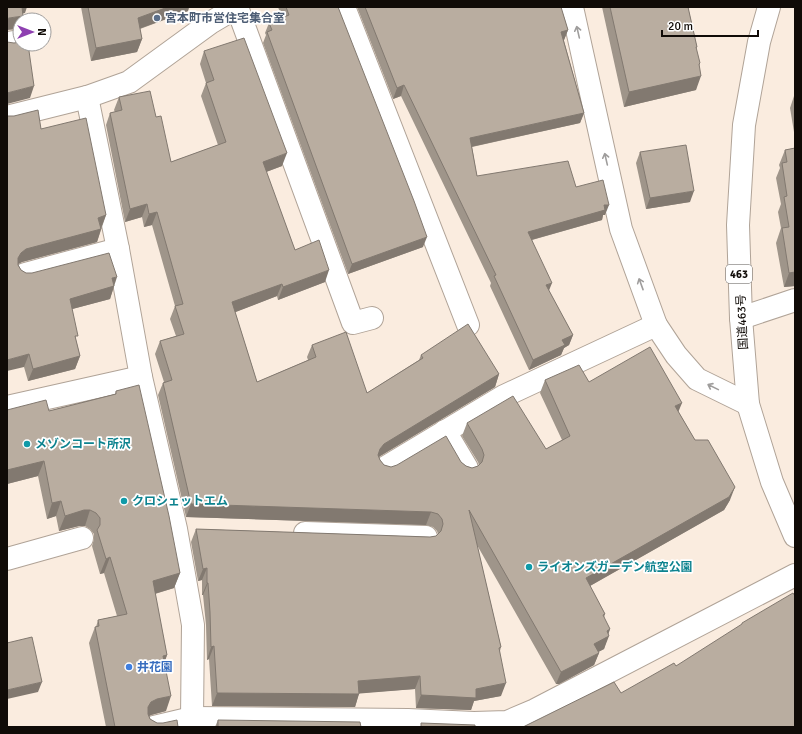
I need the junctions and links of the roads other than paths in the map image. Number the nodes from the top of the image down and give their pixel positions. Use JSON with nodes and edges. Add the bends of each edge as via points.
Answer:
{"nodes":[{"id":1,"x":237,"y":7,"type":"edge"},
{"id":2,"x":344,"y":7,"type":"edge"},
{"id":3,"x":572,"y":7,"type":"edge"},
{"id":4,"x":769,"y":7,"type":"edge"},
{"id":5,"x":208,"y":15,"type":"edge"},
{"id":6,"x":87,"y":97,"type":"junction"},
{"id":7,"x":7,"y":117,"type":"edge"},
{"id":8,"x":118,"y":250,"type":"junction"},
{"id":9,"x":25,"y":274,"type":"edge"},
{"id":10,"x":795,"y":300,"type":"edge"},
{"id":11,"x":372,"y":318,"type":"dead end"},
{"id":12,"x":741,"y":318,"type":"junction"},
{"id":13,"x":468,"y":325,"type":"edge"},
{"id":14,"x":656,"y":325,"type":"junction"},
{"id":15,"x":140,"y":377,"type":"junction"},
{"id":16,"x":748,"y":404,"type":"junction"},
{"id":17,"x":7,"y":408,"type":"edge"},
{"id":18,"x":445,"y":431,"type":"junction"},
{"id":19,"x":386,"y":467,"type":"edge"},
{"id":20,"x":467,"y":468,"type":"edge"},
{"id":21,"x":285,"y":532,"type":"edge"},
{"id":22,"x":426,"y":536,"type":"edge"},
{"id":23,"x":795,"y":536,"type":"edge"},
{"id":24,"x":82,"y":538,"type":"dead end"},
{"id":25,"x":7,"y":559,"type":"edge"},
{"id":26,"x":795,"y":575,"type":"edge"},
{"id":27,"x":193,"y":723,"type":"edge"},
{"id":28,"x":408,"y":724,"type":"edge"},
{"id":29,"x":154,"y":727,"type":"edge"}],
"edges":[{"from":1,"to":5,"type":"main road"},
{"from":1,"to":11,"type":"main road","via":[[354,323]]},
{"from":2,"to":13,"type":"main road"},
{"from":14,"to":3,"type":"main road","one_way":true,"via":[[621,230]]},
{"from":4,"to":12,"type":"main road","name":"国道463号","number":"463","via":[[759,42],[744,125],[738,225]]},
{"from":5,"to":6,"type":"main road","via":[[129,82]]},
{"from":6,"to":7,"type":"main road"},
{"from":6,"to":8,"type":"main road"},
{"from":8,"to":9,"type":"main road"},
{"from":8,"to":15,"type":"main road"},
{"from":10,"to":12,"type":"main road"},
{"from":12,"to":16,"type":"main road","name":"国道463号","number":"463"},
{"from":16,"to":14,"type":"main road","one_way":true,"via":[[697,379],[676,355]]},
{"from":14,"to":18,"type":"main road","via":[[504,396]]},
{"from":15,"to":17,"type":"main road"},
{"from":15,"to":27,"type":"main road","via":[[184,529],[193,625]]},
{"from":16,"to":23,"type":"main road","name":"国道463号","number":"463","via":[[772,482]]},
{"from":18,"to":19,"type":"main road"},
{"from":18,"to":20,"type":"main road"},
{"from":21,"to":22,"type":"main road"},
{"from":24,"to":25,"type":"main road"},
{"from":26,"to":28,"type":"main road","via":[[535,710],[507,722]]},
{"from":27,"to":28,"type":"main road"},
{"from":27,"to":29,"type":"main road"}]}
